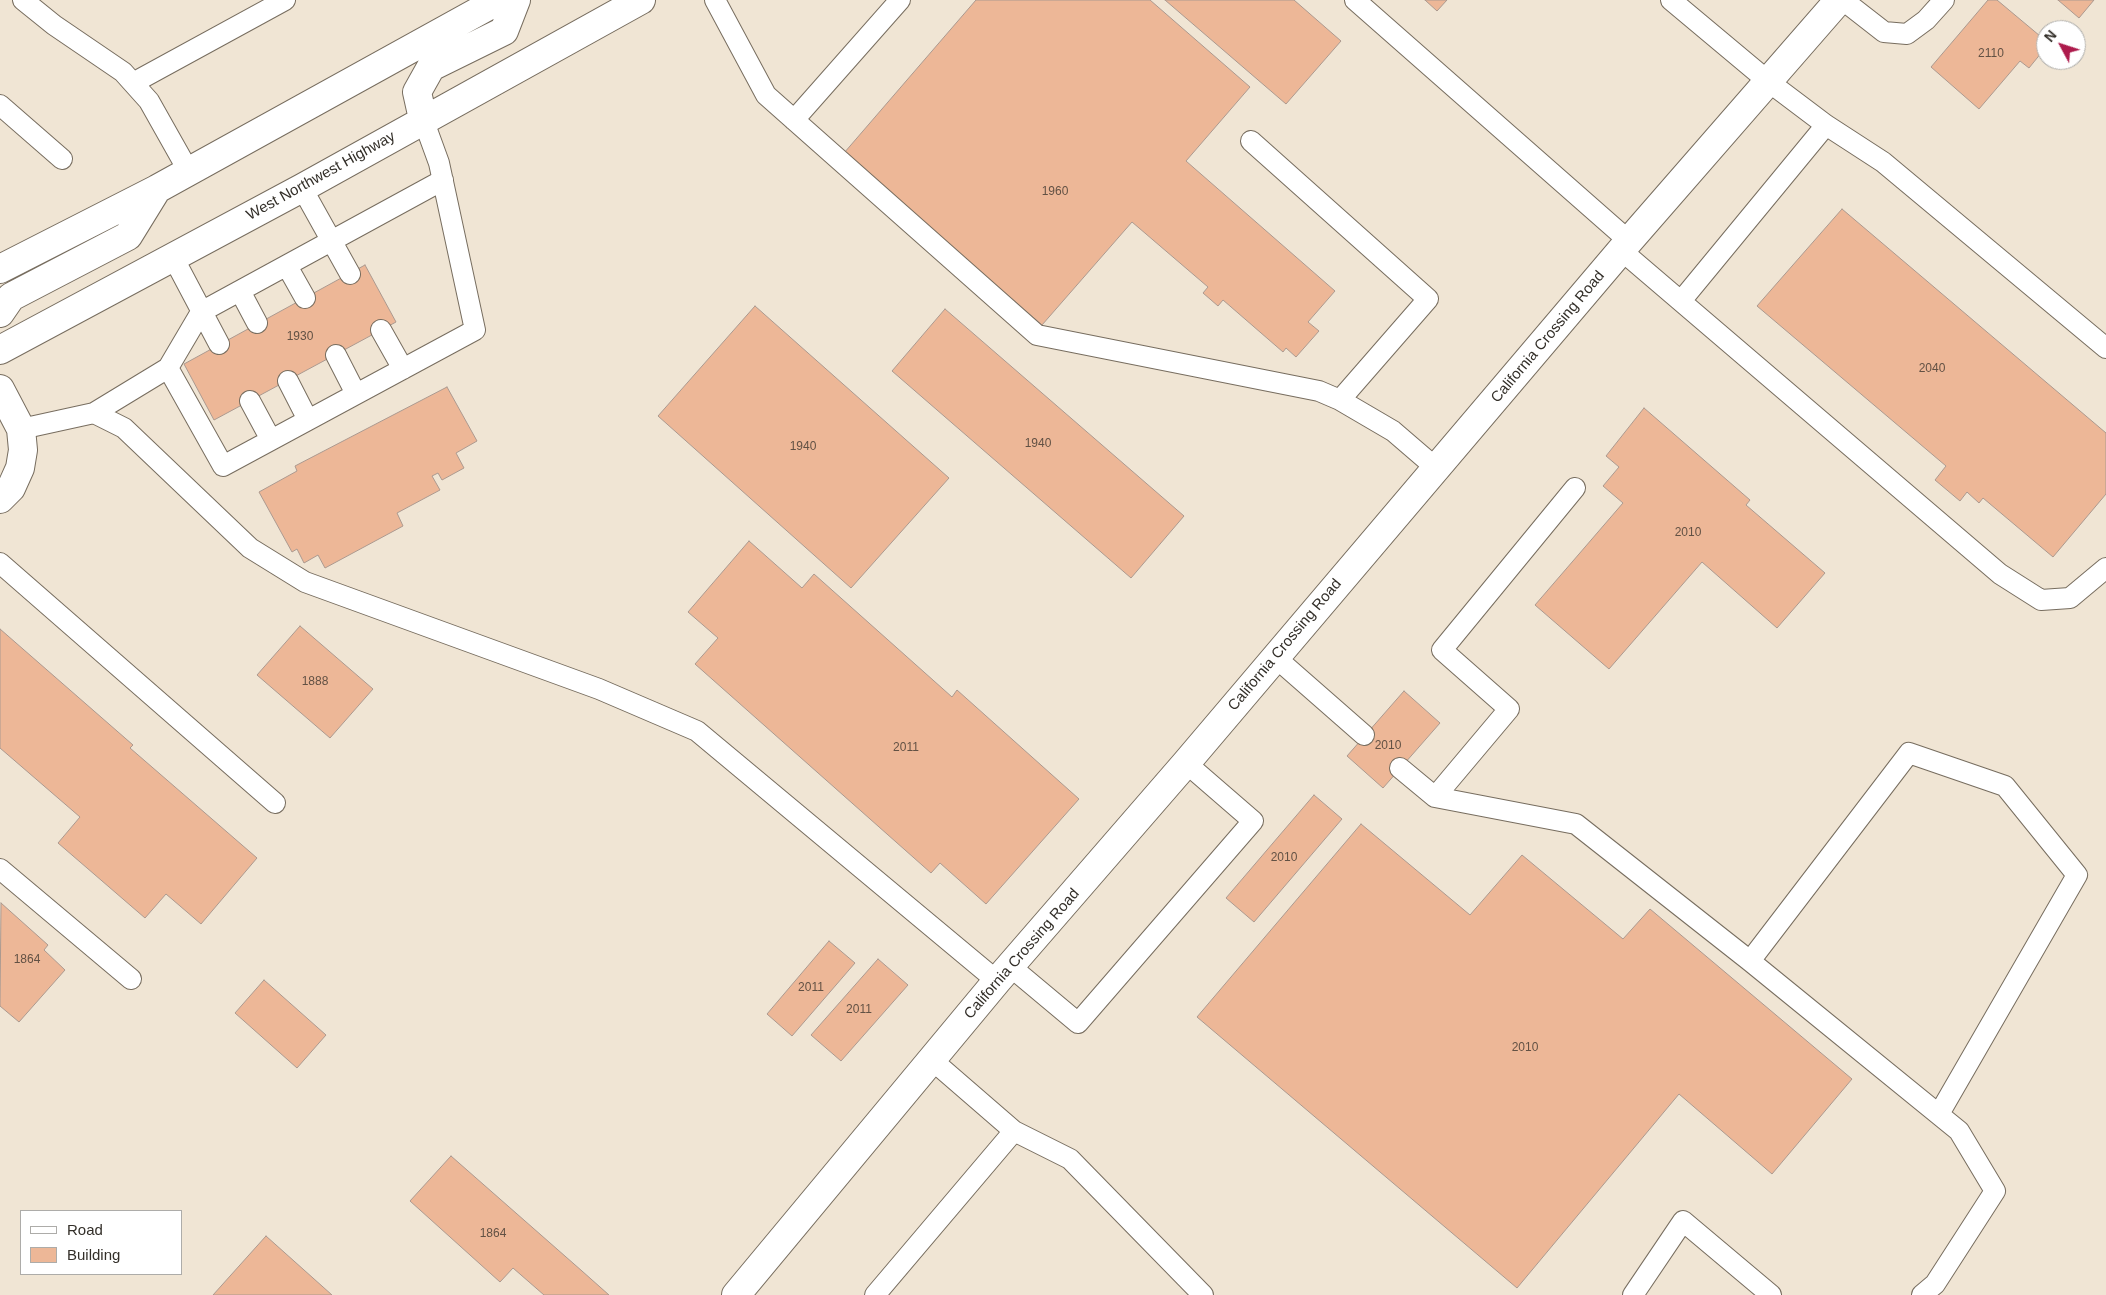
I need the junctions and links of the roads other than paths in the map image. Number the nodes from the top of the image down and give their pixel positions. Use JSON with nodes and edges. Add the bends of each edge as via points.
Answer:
{"nodes":[{"id":1,"x":23,"y":0,"type":"edge"},
{"id":2,"x":285,"y":0,"type":"edge"},
{"id":3,"x":499,"y":0,"type":"edge"},
{"id":4,"x":516,"y":0,"type":"edge"},
{"id":5,"x":641,"y":0,"type":"edge"},
{"id":6,"x":715,"y":0,"type":"edge"},
{"id":7,"x":900,"y":0,"type":"edge"},
{"id":8,"x":1355,"y":0,"type":"edge"},
{"id":9,"x":1671,"y":0,"type":"edge"},
{"id":10,"x":1839,"y":0,"type":"edge"},
{"id":11,"x":1843,"y":0,"type":"edge"},
{"id":12,"x":1944,"y":0,"type":"edge"},
{"id":13,"x":1769,"y":82,"type":"junction"},
{"id":14,"x":133,"y":84,"type":"junction"},
{"id":15,"x":0,"y":105,"type":"edge"},
{"id":16,"x":423,"y":119,"type":"junction"},
{"id":17,"x":794,"y":120,"type":"junction"},
{"id":18,"x":1826,"y":125,"type":"junction"},
{"id":19,"x":1251,"y":140,"type":"dead end"},
{"id":20,"x":62,"y":159,"type":"dead end"},
{"id":21,"x":189,"y":172,"type":"junction"},
{"id":22,"x":443,"y":180,"type":"junction"},
{"id":23,"x":302,"y":188,"type":"junction"},
{"id":24,"x":156,"y":189,"type":"junction"},
{"id":25,"x":332,"y":241,"type":"junction"},
{"id":26,"x":1625,"y":246,"type":"junction"},
{"id":27,"x":173,"y":257,"type":"junction"},
{"id":28,"x":287,"y":266,"type":"junction"},
{"id":29,"x":0,"y":269,"type":"edge"},
{"id":30,"x":350,"y":274,"type":"dead end"},
{"id":31,"x":240,"y":291,"type":"junction"},
{"id":32,"x":305,"y":298,"type":"dead end"},
{"id":33,"x":1682,"y":302,"type":"junction"},
{"id":34,"x":201,"y":312,"type":"junction"},
{"id":35,"x":0,"y":313,"type":"edge"},
{"id":36,"x":257,"y":323,"type":"dead end"},
{"id":37,"x":381,"y":330,"type":"dead end"},
{"id":38,"x":219,"y":344,"type":"dead end"},
{"id":39,"x":2106,"y":348,"type":"edge"},
{"id":40,"x":0,"y":350,"type":"edge"},
{"id":41,"x":336,"y":355,"type":"dead end"},
{"id":42,"x":168,"y":368,"type":"junction"},
{"id":43,"x":403,"y":369,"type":"junction"},
{"id":44,"x":288,"y":381,"type":"dead end"},
{"id":45,"x":0,"y":389,"type":"edge"},
{"id":46,"x":356,"y":394,"type":"junction"},
{"id":47,"x":1340,"y":400,"type":"junction"},
{"id":48,"x":250,"y":401,"type":"dead end"},
{"id":49,"x":94,"y":413,"type":"junction"},
{"id":50,"x":308,"y":420,"type":"junction"},
{"id":51,"x":21,"y":429,"type":"junction"},
{"id":52,"x":271,"y":440,"type":"junction"},
{"id":53,"x":1436,"y":468,"type":"junction"},
{"id":54,"x":1575,"y":488,"type":"dead end"},
{"id":55,"x":0,"y":499,"type":"edge"},
{"id":56,"x":0,"y":563,"type":"edge"},
{"id":57,"x":2106,"y":568,"type":"edge"},
{"id":58,"x":1275,"y":657,"type":"junction"},
{"id":59,"x":1364,"y":735,"type":"dead end"},
{"id":60,"x":1186,"y":763,"type":"junction"},
{"id":61,"x":1400,"y":768,"type":"dead end"},
{"id":62,"x":1435,"y":796,"type":"junction"},
{"id":63,"x":275,"y":803,"type":"dead end"},
{"id":64,"x":0,"y":869,"type":"edge"},
{"id":65,"x":1750,"y":961,"type":"junction"},
{"id":66,"x":1004,"y":974,"type":"junction"},
{"id":67,"x":131,"y":979,"type":"dead end"},
{"id":68,"x":932,"y":1060,"type":"junction"},
{"id":69,"x":1939,"y":1114,"type":"junction"},
{"id":70,"x":1014,"y":1131,"type":"junction"},
{"id":71,"x":736,"y":1295,"type":"edge"},
{"id":72,"x":874,"y":1295,"type":"edge"},
{"id":73,"x":1203,"y":1295,"type":"edge"},
{"id":74,"x":1633,"y":1295,"type":"edge"},
{"id":75,"x":1771,"y":1295,"type":"edge"},
{"id":76,"x":1922,"y":1295,"type":"edge"}],
"edges":[{"from":1,"to":14,"type":"lane","via":[[123,72]]},
{"from":2,"to":14,"type":"lane"},
{"from":3,"to":21,"type":"street"},
{"from":4,"to":16,"type":"street","via":[[504,31],[431,67],[417,92]]},
{"from":5,"to":16,"type":"street","name":"West Northwest Highway"},
{"from":6,"to":17,"type":"lane","via":[[766,95]]},
{"from":7,"to":17,"type":"lane"},
{"from":8,"to":26,"type":"lane"},
{"from":9,"to":13,"type":"lane"},
{"from":10,"to":13,"type":"street","name":"California Crossing Road"},
{"from":11,"to":12,"type":"lane","via":[[1884,32],[1907,34],[1926,20]]},
{"from":13,"to":18,"type":"lane"},
{"from":13,"to":26,"type":"street","name":"California Crossing Road"},
{"from":14,"to":21,"type":"lane","via":[[149,101]]},
{"from":15,"to":20,"type":"lane"},
{"from":16,"to":22,"type":"lane"},
{"from":16,"to":23,"type":"street","name":"West Northwest Highway"},
{"from":17,"to":47,"type":"lane","via":[[1037,335],[1319,391]]},
{"from":18,"to":33,"type":"lane"},
{"from":18,"to":39,"type":"lane","via":[[1883,162]]},
{"from":19,"to":47,"type":"lane","via":[[1428,298]]},
{"from":21,"to":24,"type":"street"},
{"from":22,"to":25,"type":"lane"},
{"from":22,"to":43,"type":"lane","via":[[475,330]]},
{"from":23,"to":25,"type":"lane"},
{"from":23,"to":27,"type":"street","name":"West Northwest Highway"},
{"from":24,"to":29,"type":"street"},
{"from":24,"to":35,"type":"street","via":[[128,236],[11,297]]},
{"from":25,"to":28,"type":"lane"},
{"from":25,"to":30,"type":"lane"},
{"from":26,"to":33,"type":"lane"},
{"from":26,"to":53,"type":"street","name":"California Crossing Road"},
{"from":27,"to":34,"type":"lane"},
{"from":27,"to":40,"type":"street","name":"West Northwest Highway"},
{"from":28,"to":31,"type":"lane"},
{"from":28,"to":32,"type":"lane"},
{"from":31,"to":34,"type":"lane"},
{"from":31,"to":36,"type":"lane"},
{"from":33,"to":57,"type":"lane","via":[[2000,574],[2041,600],[2070,598]]},
{"from":34,"to":38,"type":"lane"},
{"from":34,"to":42,"type":"lane"},
{"from":37,"to":43,"type":"lane"},
{"from":41,"to":46,"type":"lane"},
{"from":42,"to":49,"type":"lane"},
{"from":42,"to":52,"type":"lane","via":[[223,466]]},
{"from":43,"to":46,"type":"lane"},
{"from":44,"to":50,"type":"lane"},
{"from":45,"to":51,"type":"street"},
{"from":46,"to":50,"type":"lane"},
{"from":47,"to":53,"type":"lane","via":[[1393,430]]},
{"from":48,"to":52,"type":"lane"},
{"from":49,"to":51,"type":"lane"},
{"from":49,"to":66,"type":"lane","via":[[124,428],[250,548],[305,582],[599,689],[697,731]]},
{"from":50,"to":52,"type":"lane"},
{"from":51,"to":55,"type":"street","via":[[23,450],[20,468],[11,488]]},
{"from":53,"to":58,"type":"street","name":"California Crossing Road"},
{"from":54,"to":62,"type":"lane","via":[[1442,650],[1509,709]]},
{"from":56,"to":63,"type":"lane"},
{"from":58,"to":59,"type":"lane"},
{"from":58,"to":60,"type":"street","name":"California Crossing Road"},
{"from":60,"to":66,"type":"street","name":"California Crossing Road"},
{"from":60,"to":66,"type":"lane","via":[[1253,821],[1078,1023]]},
{"from":61,"to":62,"type":"lane"},
{"from":62,"to":65,"type":"lane","via":[[1576,824]]},
{"from":64,"to":67,"type":"lane"},
{"from":65,"to":69,"type":"lane"},
{"from":65,"to":69,"type":"lane","via":[[1909,753],[2006,786],[2077,874]]},
{"from":66,"to":68,"type":"street","name":"California Crossing Road"},
{"from":68,"to":70,"type":"lane"},
{"from":68,"to":71,"type":"street","name":"California Crossing Road"},
{"from":69,"to":76,"type":"lane","via":[[1960,1130],[1996,1191],[1936,1284]]},
{"from":70,"to":72,"type":"lane"},
{"from":70,"to":73,"type":"lane","via":[[1070,1158]]},
{"from":74,"to":75,"type":"lane","via":[[1683,1221]]}]}
